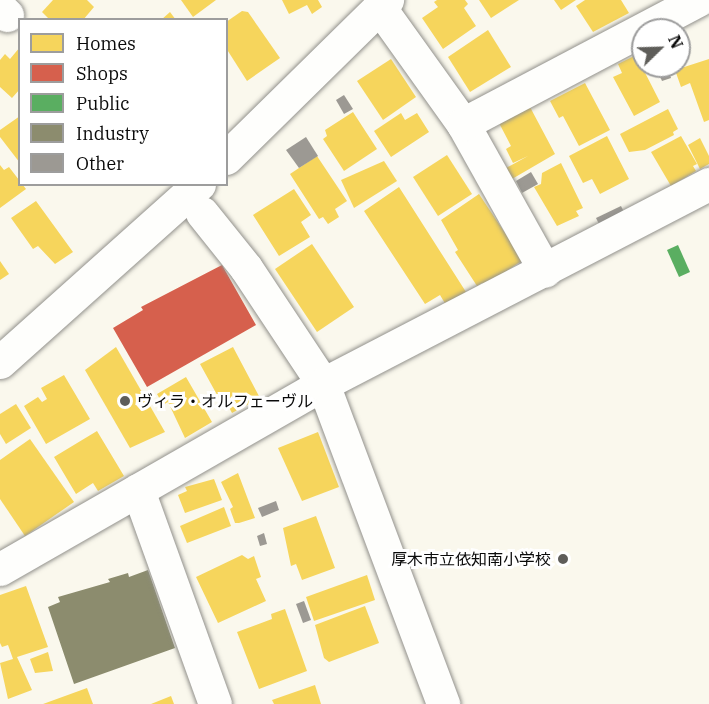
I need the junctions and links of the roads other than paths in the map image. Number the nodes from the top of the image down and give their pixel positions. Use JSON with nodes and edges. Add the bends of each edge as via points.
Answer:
{"nodes":[{"id":1,"x":698,"y":0,"type":"edge"},
{"id":2,"x":384,"y":4,"type":"edge"},
{"id":3,"x":463,"y":124,"type":"junction"},
{"id":4,"x":228,"y":156,"type":"edge"},
{"id":5,"x":709,"y":184,"type":"edge"},
{"id":6,"x":201,"y":199,"type":"edge"},
{"id":7,"x":545,"y":271,"type":"junction"},
{"id":8,"x":0,"y":362,"type":"edge"},
{"id":9,"x":323,"y":384,"type":"junction"},
{"id":10,"x":138,"y":490,"type":"junction"},
{"id":11,"x":0,"y":569,"type":"edge"},
{"id":12,"x":215,"y":704,"type":"edge"},
{"id":13,"x":443,"y":704,"type":"edge"}],
"edges":[{"from":1,"to":3,"type":"street"},
{"from":2,"to":3,"type":"street"},
{"from":2,"to":4,"type":"street"},
{"from":3,"to":7,"type":"street"},
{"from":5,"to":7,"type":"street"},
{"from":6,"to":8,"type":"street","via":[[127,253]]},
{"from":6,"to":9,"type":"street"},
{"from":7,"to":9,"type":"street"},
{"from":9,"to":10,"type":"street"},
{"from":9,"to":13,"type":"street"},
{"from":10,"to":11,"type":"street"},
{"from":10,"to":12,"type":"street"}]}
